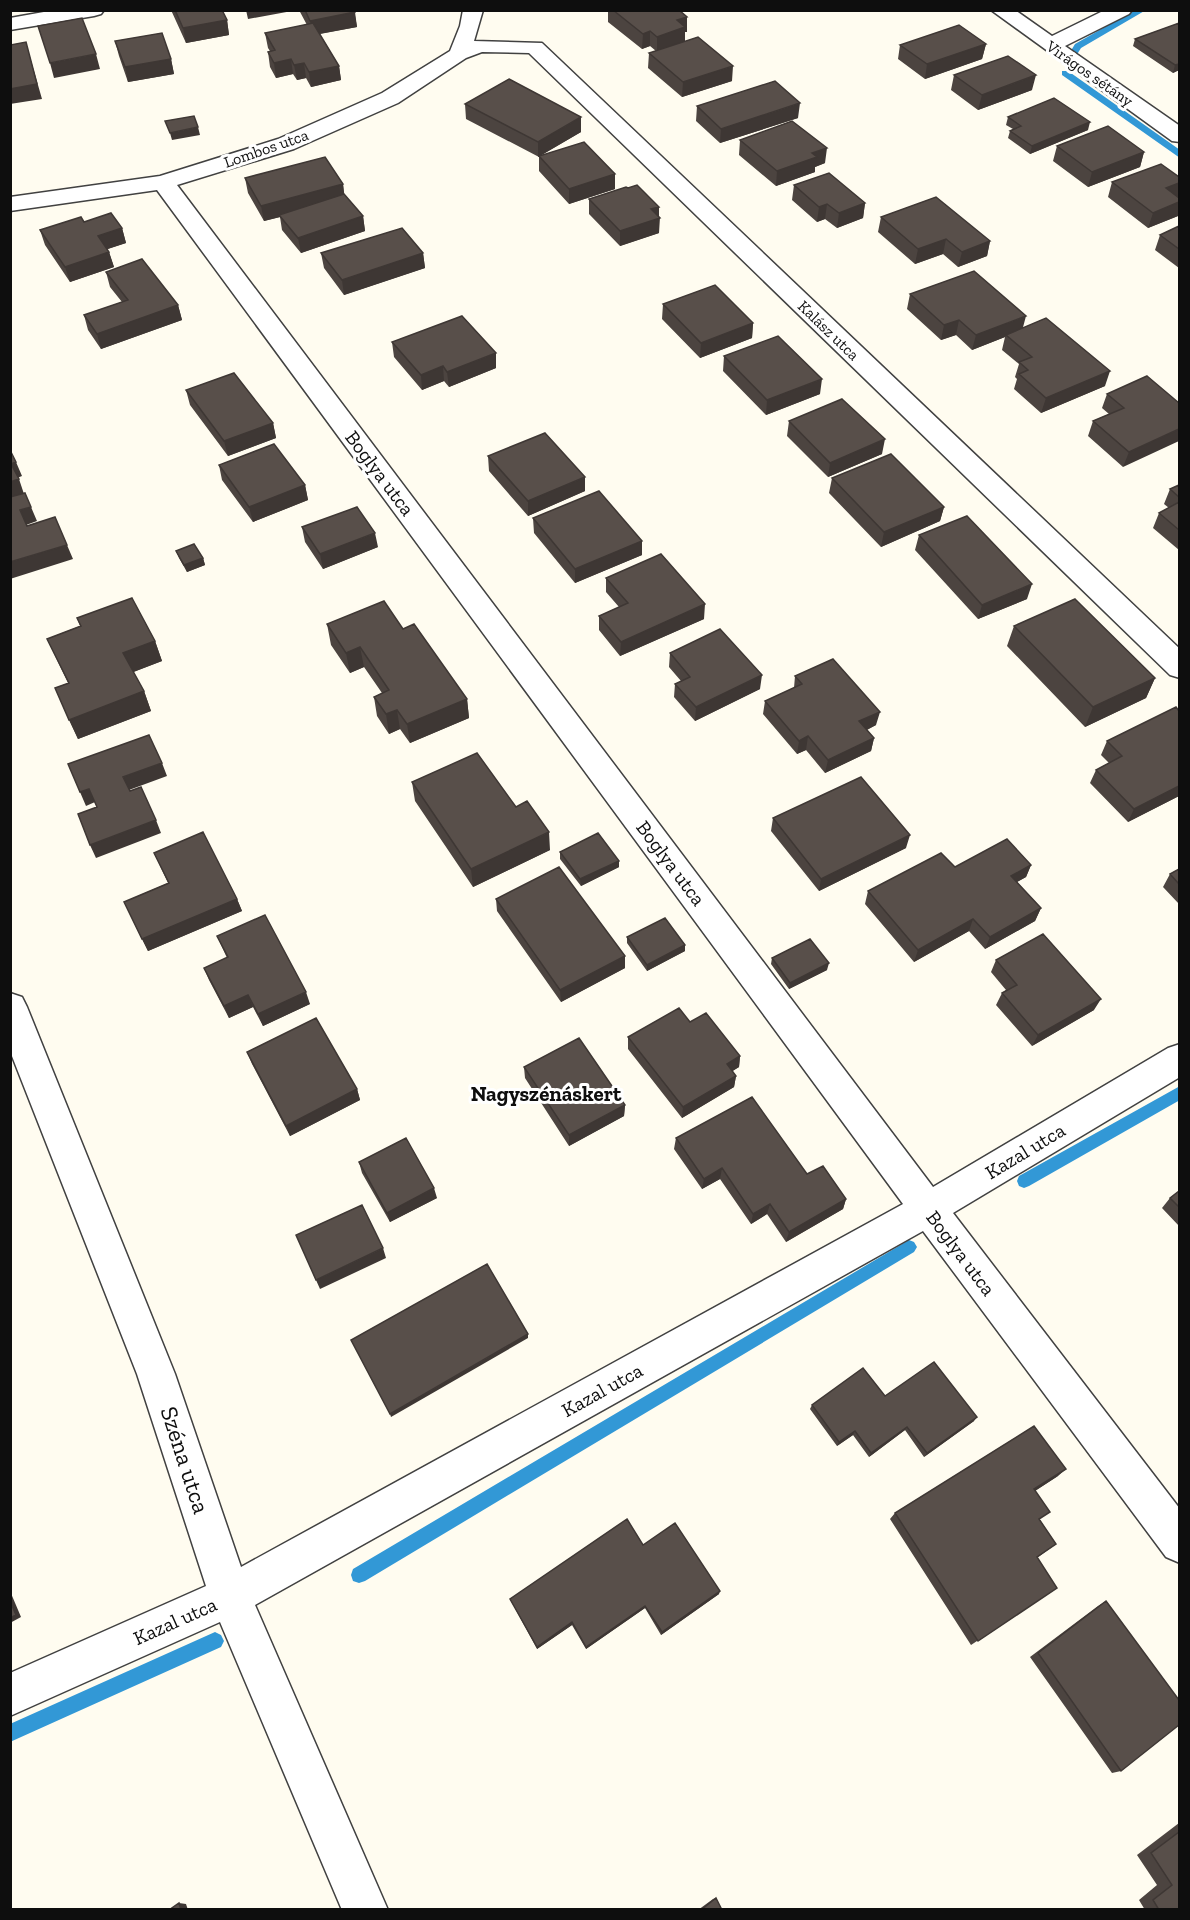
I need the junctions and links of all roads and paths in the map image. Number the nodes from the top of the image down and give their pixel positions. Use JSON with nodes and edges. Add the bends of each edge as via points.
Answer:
{"nodes":[{"id":1,"x":94,"y":10,"type":"edge"},
{"id":2,"x":473,"y":10,"type":"edge"},
{"id":3,"x":1001,"y":10,"type":"edge"},
{"id":4,"x":1122,"y":10,"type":"edge"},
{"id":5,"x":10,"y":24,"type":"edge"},
{"id":6,"x":1050,"y":45,"type":"junction"},
{"id":7,"x":459,"y":54,"type":"junction"},
{"id":8,"x":1179,"y":136,"type":"edge"},
{"id":9,"x":163,"y":182,"type":"junction"},
{"id":10,"x":10,"y":204,"type":"edge"},
{"id":11,"x":1179,"y":667,"type":"edge"},
{"id":12,"x":10,"y":1007,"type":"edge"},
{"id":13,"x":1179,"y":1059,"type":"edge"},
{"id":14,"x":928,"y":1209,"type":"junction"},
{"id":15,"x":1179,"y":1543,"type":"edge"},
{"id":16,"x":230,"y":1596,"type":"junction"},
{"id":17,"x":10,"y":1695,"type":"edge"},
{"id":18,"x":365,"y":1910,"type":"edge"}],
"edges":[{"from":1,"to":5,"type":"street"},
{"from":2,"to":7,"type":"street"},
{"from":3,"to":6,"type":"street","name":"Virágos sétány"},
{"from":4,"to":6,"type":"street"},
{"from":6,"to":8,"type":"street","name":"Virágos sétány"},
{"from":7,"to":9,"type":"street","name":"Lombos utca","via":[[390,98],[286,144]]},
{"from":7,"to":11,"type":"street","name":"Kalász utca","via":[[479,46],[535,47]]},
{"from":9,"to":10,"type":"street","name":"Lombos utca"},
{"from":9,"to":14,"type":"street","name":"Boglya utca"},
{"from":12,"to":16,"type":"street","name":"Széna utca","via":[[156,1374]]},
{"from":13,"to":14,"type":"street","name":"Kazal utca"},
{"from":14,"to":15,"type":"street","name":"Boglya utca"},
{"from":14,"to":16,"type":"street","name":"Kazal utca"},
{"from":16,"to":17,"type":"street","name":"Kazal utca"},
{"from":16,"to":18,"type":"street","name":"Széna utca"}]}
